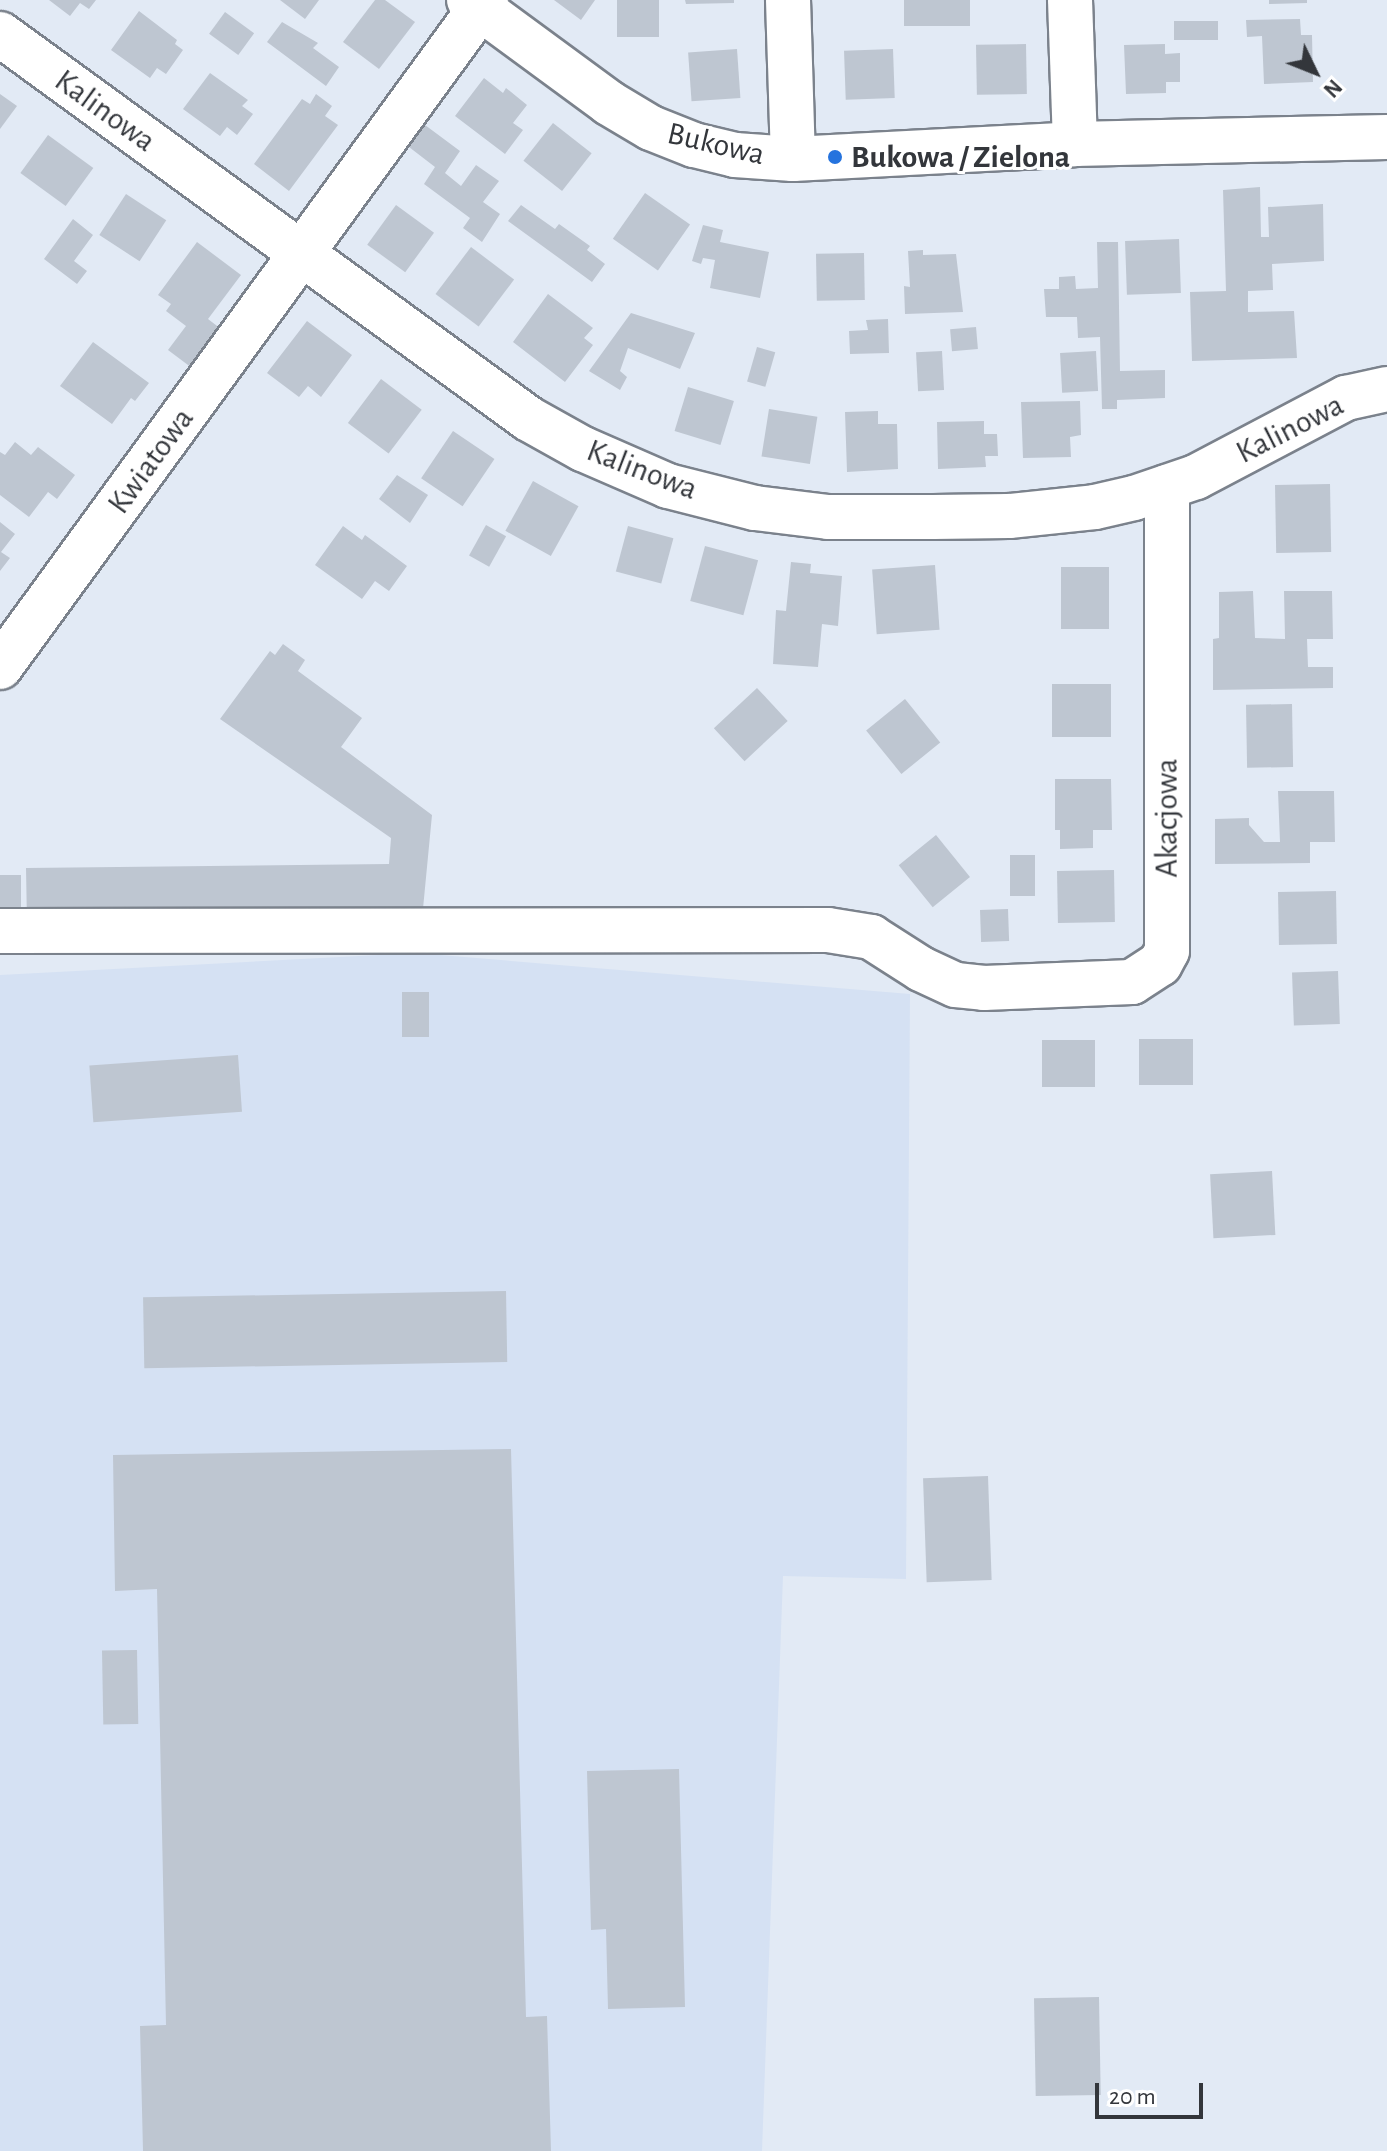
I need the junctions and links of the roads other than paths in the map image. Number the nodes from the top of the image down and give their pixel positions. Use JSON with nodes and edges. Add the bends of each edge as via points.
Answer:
{"nodes":[{"id":1,"x":788,"y":0,"type":"edge"},
{"id":2,"x":1070,"y":0,"type":"edge"},
{"id":3,"x":478,"y":3,"type":"edge"},
{"id":4,"x":0,"y":34,"type":"edge"},
{"id":5,"x":1387,"y":137,"type":"edge"},
{"id":6,"x":1075,"y":144,"type":"junction"},
{"id":7,"x":793,"y":159,"type":"junction"},
{"id":8,"x":301,"y":255,"type":"junction"},
{"id":9,"x":1387,"y":389,"type":"edge"},
{"id":10,"x":1167,"y":487,"type":"junction"},
{"id":11,"x":0,"y":667,"type":"edge"},
{"id":12,"x":0,"y":931,"type":"edge"}],
"edges":[{"from":1,"to":7,"type":"street"},
{"from":2,"to":6,"type":"street"},
{"from":3,"to":7,"type":"street","name":"Bukowa","via":[[609,103],[651,128],[735,155]]},
{"from":3,"to":8,"type":"street","name":"Kwiatowa"},
{"from":4,"to":8,"type":"street","name":"Kalinowa"},
{"from":5,"to":6,"type":"street","name":"Bukowa"},
{"from":6,"to":7,"type":"street","name":"Bukowa"},
{"from":8,"to":10,"type":"street","name":"Kalinowa","via":[[529,419],[668,486],[755,508],[828,517],[1009,516],[1095,507]]},
{"from":8,"to":11,"type":"street","name":"Kwiatowa"},
{"from":9,"to":10,"type":"street","name":"Kalinowa","via":[[1346,398],[1228,462]]},
{"from":10,"to":12,"type":"street","name":"Akacjowa","via":[[1167,951],[1160,964],[1132,982],[956,985],[871,937],[828,930]]}]}
